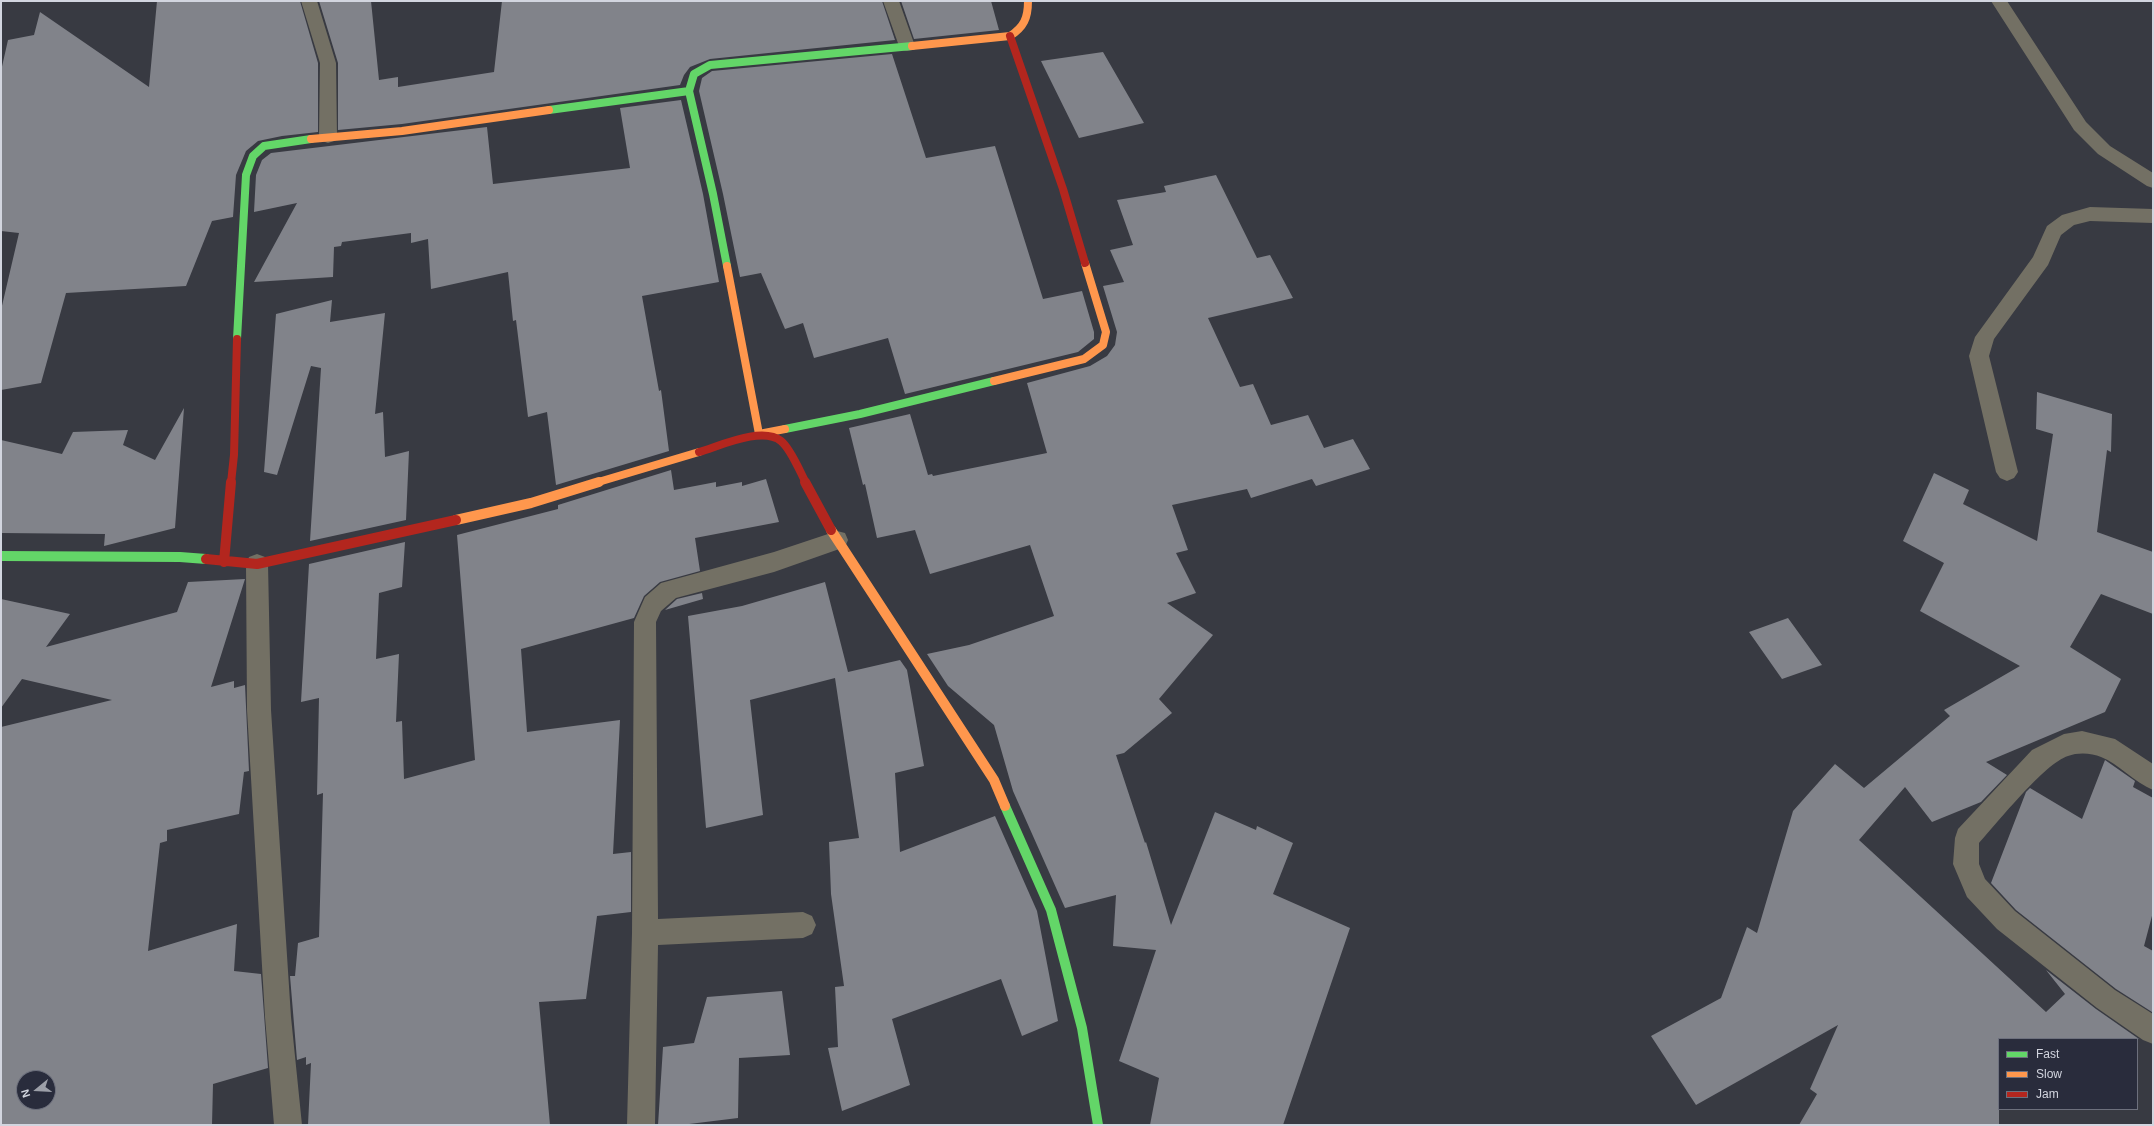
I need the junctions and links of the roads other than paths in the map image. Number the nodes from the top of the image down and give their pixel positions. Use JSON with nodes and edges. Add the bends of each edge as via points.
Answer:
{"nodes":[{"id":1,"x":309,"y":1,"type":"edge"},
{"id":2,"x":891,"y":1,"type":"edge"},
{"id":3,"x":1028,"y":1,"type":"edge"},
{"id":4,"x":1999,"y":1,"type":"edge"},
{"id":5,"x":1010,"y":36,"type":"junction"},
{"id":6,"x":907,"y":46,"type":"junction"},
{"id":7,"x":689,"y":91,"type":"junction"},
{"id":8,"x":328,"y":137,"type":"junction"},
{"id":9,"x":2153,"y":182,"type":"edge"},
{"id":10,"x":2153,"y":216,"type":"edge"},
{"id":11,"x":759,"y":434,"type":"junction"},
{"id":12,"x":2007,"y":472,"type":"dead end"},
{"id":13,"x":838,"y":540,"type":"junction"},
{"id":14,"x":1,"y":556,"type":"edge"},
{"id":15,"x":224,"y":562,"type":"junction"},
{"id":16,"x":257,"y":564,"type":"junction"},
{"id":17,"x":2153,"y":778,"type":"edge"},
{"id":18,"x":803,"y":925,"type":"dead end"},
{"id":19,"x":645,"y":933,"type":"junction"},
{"id":20,"x":2153,"y":1030,"type":"edge"},
{"id":21,"x":288,"y":1125,"type":"edge"},
{"id":22,"x":641,"y":1125,"type":"edge"},
{"id":23,"x":1098,"y":1125,"type":"edge"}],
"edges":[{"from":1,"to":8,"type":"street","via":[[328,63]]},
{"from":2,"to":6,"type":"street"},
{"from":3,"to":5,"type":"street","via":[[1029,20],[1022,29]]},
{"from":4,"to":9,"type":"street","via":[[2080,126],[2104,150]]},
{"from":5,"to":6,"type":"street"},
{"from":5,"to":11,"type":"street","via":[[1063,189],[1106,332],[1107,337],[1103,346],[1084,359],[860,414]]},
{"from":6,"to":7,"type":"street","via":[[710,65],[698,69],[691,76]]},
{"from":7,"to":8,"type":"street","via":[[402,131]]},
{"from":7,"to":11,"type":"street","via":[[713,194]]},
{"from":8,"to":15,"type":"street","via":[[264,146],[253,156],[246,175],[238,301],[234,455]]},
{"from":10,"to":12,"type":"street","via":[[2090,214],[2068,220],[2053,231],[2041,260],[1985,337],[1979,356]]},
{"from":11,"to":13,"type":"street","via":[[781,441],[795,461],[814,501]]},
{"from":11,"to":16,"type":"street","via":[[531,503]]},
{"from":13,"to":19,"type":"street","via":[[774,562],[669,590],[653,604],[645,622]]},
{"from":13,"to":23,"type":"street","via":[[994,780],[1051,910],[1082,1028]]},
{"from":14,"to":15,"type":"street","via":[[180,557]]},
{"from":15,"to":16,"type":"street"},
{"from":16,"to":21,"type":"street","via":[[259,710],[278,1018]]},
{"from":17,"to":20,"type":"street","via":[[2107,747],[2082,742],[2064,745],[2040,758],[1967,838],[1966,864],[1976,888],[2006,920],[2106,999]]},
{"from":18,"to":19,"type":"street"},
{"from":19,"to":22,"type":"street"}]}
